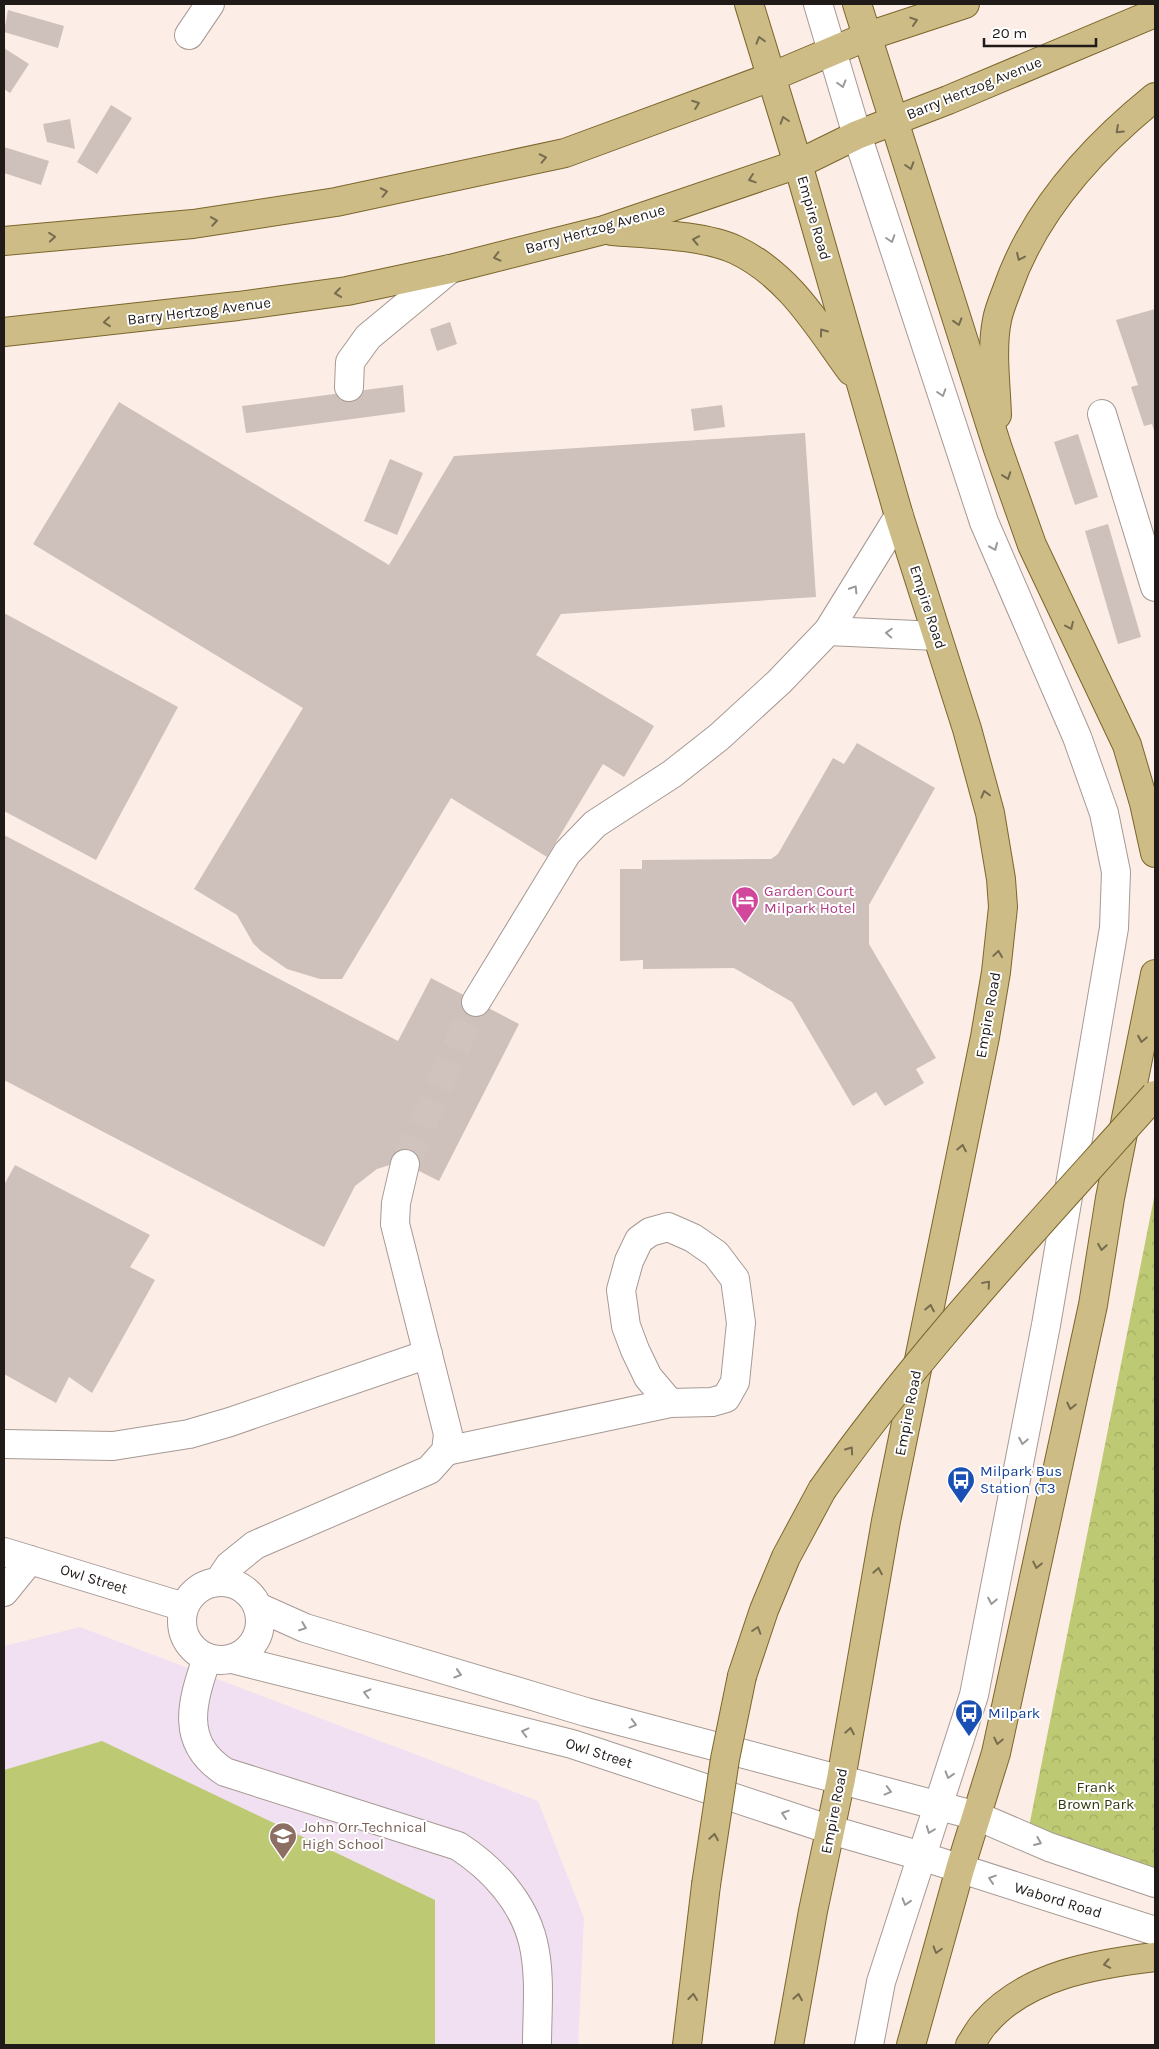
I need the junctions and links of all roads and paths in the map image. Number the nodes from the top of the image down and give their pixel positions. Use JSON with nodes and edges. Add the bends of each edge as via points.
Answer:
{"nodes":[{"id":1,"x":210,"y":4,"type":"edge"},
{"id":2,"x":750,"y":4,"type":"edge"},
{"id":3,"x":818,"y":4,"type":"edge"},
{"id":4,"x":857,"y":4,"type":"edge"},
{"id":5,"x":965,"y":4,"type":"edge"},
{"id":6,"x":1155,"y":13,"type":"edge"},
{"id":7,"x":189,"y":35,"type":"dead end"},
{"id":8,"x":868,"y":36,"type":"junction"},
{"id":9,"x":833,"y":52,"type":"junction"},
{"id":10,"x":771,"y":77,"type":"junction"},
{"id":11,"x":1155,"y":97,"type":"edge"},
{"id":12,"x":895,"y":120,"type":"junction"},
{"id":13,"x":857,"y":135,"type":"junction"},
{"id":14,"x":798,"y":164,"type":"junction"},
{"id":15,"x":604,"y":230,"type":"junction"},
{"id":16,"x":4,"y":241,"type":"edge"},
{"id":17,"x":450,"y":269,"type":"junction"},
{"id":18,"x":4,"y":332,"type":"edge"},
{"id":19,"x":862,"y":386,"type":"junction"},
{"id":20,"x":349,"y":387,"type":"dead end"},
{"id":21,"x":1102,"y":414,"type":"dead end"},
{"id":22,"x":998,"y":449,"type":"junction"},
{"id":23,"x":899,"y":516,"type":"junction"},
{"id":24,"x":1155,"y":587,"type":"edge"},
{"id":25,"x":828,"y":630,"type":"junction"},
{"id":26,"x":938,"y":636,"type":"junction"},
{"id":27,"x":1155,"y":853,"type":"edge"},
{"id":28,"x":1155,"y":974,"type":"edge"},
{"id":29,"x":476,"y":1002,"type":"tunnel mouth"},
{"id":30,"x":1155,"y":1095,"type":"edge"},
{"id":31,"x":406,"y":1164,"type":"tunnel mouth"},
{"id":32,"x":428,"y":1354,"type":"junction"},
{"id":33,"x":670,"y":1403,"type":"junction"},
{"id":34,"x":4,"y":1444,"type":"edge"},
{"id":35,"x":446,"y":1450,"type":"junction"},
{"id":36,"x":4,"y":1552,"type":"edge"},
{"id":37,"x":30,"y":1560,"type":"junction"},
{"id":38,"x":219,"y":1581,"type":"junction"},
{"id":39,"x":4,"y":1592,"type":"edge"},
{"id":40,"x":184,"y":1607,"type":"junction"},
{"id":41,"x":258,"y":1607,"type":"junction"},
{"id":42,"x":219,"y":1659,"type":"junction"},
{"id":43,"x":841,"y":1779,"type":"junction"},
{"id":44,"x":940,"y":1805,"type":"junction"},
{"id":45,"x":977,"y":1816,"type":"junction"},
{"id":46,"x":831,"y":1830,"type":"junction"},
{"id":47,"x":921,"y":1856,"type":"junction"},
{"id":48,"x":960,"y":1869,"type":"junction"},
{"id":49,"x":1155,"y":1883,"type":"edge"},
{"id":50,"x":1155,"y":1931,"type":"edge"},
{"id":51,"x":1155,"y":1957,"type":"edge"},
{"id":52,"x":537,"y":2045,"type":"edge"},
{"id":53,"x":687,"y":2045,"type":"edge"},
{"id":54,"x":790,"y":2045,"type":"edge"},
{"id":55,"x":869,"y":2045,"type":"edge"},
{"id":56,"x":911,"y":2045,"type":"edge"},
{"id":57,"x":970,"y":2045,"type":"edge"}],
"edges":[{"from":1,"to":7,"type":"street"},
{"from":10,"to":2,"type":"main road","name":"Empire Road","one_way":true},
{"from":3,"to":9,"type":"street"},
{"from":4,"to":8,"type":"main road"},
{"from":8,"to":5,"type":"main road","one_way":true},
{"from":6,"to":12,"type":"main road","name":"Barry Hertzog Avenue"},
{"from":8,"to":9,"type":"main road"},
{"from":8,"to":12,"type":"main road"},
{"from":9,"to":10,"type":"main road"},
{"from":9,"to":13,"type":"street","one_way":true},
{"from":14,"to":10,"type":"main road","name":"Empire Road","one_way":true},
{"from":16,"to":10,"type":"main road","one_way":true,"via":[[193,224],[336,202],[565,153]]},
{"from":11,"to":22,"type":"main road","one_way":true,"via":[[1084,163],[1056,196],[1020,256],[997,319]]},
{"from":12,"to":13,"type":"main road","name":"Barry Hertzog Avenue"},
{"from":12,"to":22,"type":"main road","one_way":true},
{"from":13,"to":14,"type":"main road","name":"Barry Hertzog Avenue"},
{"from":13,"to":44,"type":"street","one_way":true,"via":[[984,522],[1077,737],[1104,813],[1116,872],[1114,928],[1046,1324],[974,1695]]},
{"from":14,"to":15,"type":"main road","name":"Barry Hertzog Avenue","one_way":true},
{"from":14,"to":19,"type":"main road","name":"Empire Road"},
{"from":15,"to":17,"type":"main road","name":"Barry Hertzog Avenue","one_way":true},
{"from":19,"to":15,"type":"main road","one_way":true,"via":[[795,293],[736,250],[694,239]]},
{"from":17,"to":18,"type":"main road","name":"Barry Hertzog Avenue","one_way":true,"via":[[347,291]]},
{"from":17,"to":20,"type":"street","via":[[368,337],[350,362]]},
{"from":19,"to":23,"type":"main road","name":"Empire Road"},
{"from":21,"to":24,"type":"street"},
{"from":22,"to":27,"type":"main road","one_way":true,"via":[[1032,545],[1127,745]]},
{"from":25,"to":23,"type":"street","one_way":true},
{"from":23,"to":26,"type":"main road","name":"Empire Road"},
{"from":26,"to":25,"type":"street","one_way":true},
{"from":25,"to":29,"type":"street","via":[[719,738],[672,774],[595,824],[567,853]]},
{"from":43,"to":26,"type":"main road","name":"Empire Road","one_way":true,"via":[[886,1521],[984,1037],[1002,931],[1001,879],[990,813]]},
{"from":28,"to":45,"type":"main road","one_way":true,"via":[[1110,1198],[1093,1305],[996,1753]]},
{"from":53,"to":30,"type":"main road","one_way":true,"bridge":true,"via":[[725,1759],[742,1676],[786,1557],[822,1490],[860,1436],[962,1313]]},
{"from":31,"to":32,"type":"street","via":[[396,1203],[395,1224]]},
{"from":32,"to":34,"type":"street","via":[[190,1434],[113,1446]]},
{"from":32,"to":35,"type":"street","via":[[448,1434]]},
{"from":33,"to":33,"type":"street","via":[[648,1378],[635,1350],[626,1326],[621,1290],[639,1240],[650,1232],[668,1227],[694,1238],[716,1254],[735,1279],[741,1324],[735,1382],[726,1398],[712,1402]]},
{"from":33,"to":35,"type":"street"},
{"from":35,"to":38,"type":"street","via":[[429,1470],[255,1545],[229,1566]]},
{"from":36,"to":37,"type":"street","name":"Owl Street"},
{"from":37,"to":39,"type":"street"},
{"from":37,"to":40,"type":"street","name":"Owl Street"},
{"from":38,"to":40,"type":"street","via":[[197,1589]]},
{"from":38,"to":41,"type":"street","via":[[242,1588]]},
{"from":40,"to":42,"type":"street","via":[[181,1619],[188,1643]]},
{"from":41,"to":42,"type":"street","via":[[258,1633],[252,1644],[244,1653]]},
{"from":41,"to":43,"type":"street","one_way":true,"via":[[305,1628],[577,1709]]},
{"from":46,"to":42,"type":"street","name":"Owl Street","one_way":true,"via":[[572,1744]]},
{"from":42,"to":52,"type":"street","via":[[192,1710],[193,1726],[209,1762],[225,1772],[458,1846],[480,1860],[499,1879],[526,1924],[533,1943]]},
{"from":43,"to":44,"type":"street","one_way":true},
{"from":43,"to":46,"type":"main road","name":"Empire Road"},
{"from":44,"to":45,"type":"street"},
{"from":44,"to":47,"type":"street","one_way":true},
{"from":45,"to":48,"type":"main road"},
{"from":45,"to":49,"type":"street","one_way":true,"via":[[1049,1846]]},
{"from":46,"to":47,"type":"street","name":"Owl Street"},
{"from":54,"to":46,"type":"main road","name":"Empire Road","one_way":true,"via":[[813,1911]]},
{"from":47,"to":48,"type":"street","name":"Owl Street"},
{"from":47,"to":55,"type":"street","one_way":true,"via":[[882,1982]]},
{"from":50,"to":48,"type":"street","name":"Wabord Road","one_way":true},
{"from":48,"to":56,"type":"main road","one_way":true},
{"from":51,"to":57,"type":"main road","one_way":true,"via":[[1083,1968],[1042,1982],[1009,2001],[984,2023]]}]}
